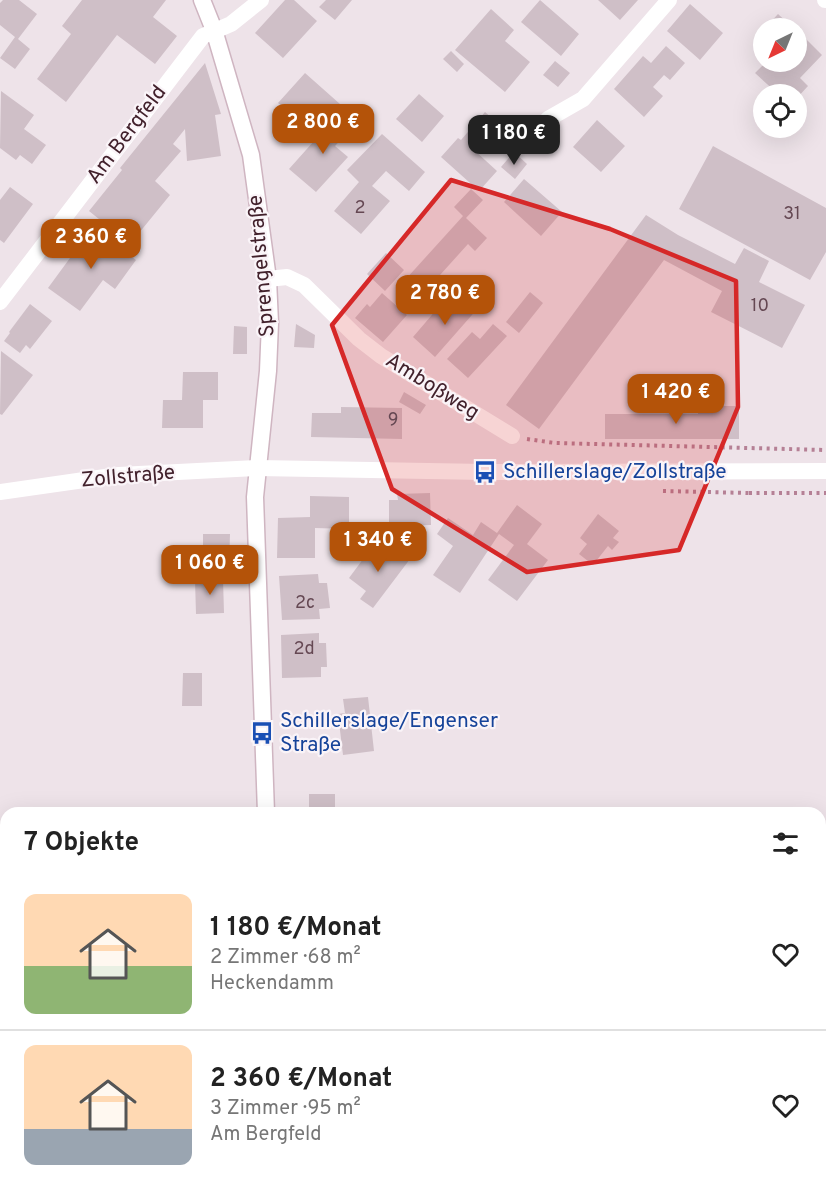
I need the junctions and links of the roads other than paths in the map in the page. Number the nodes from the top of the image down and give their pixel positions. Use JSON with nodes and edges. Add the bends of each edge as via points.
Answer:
{"nodes":[{"id":1,"x":202,"y":0,"type":"edge"},
{"id":2,"x":261,"y":0,"type":"edge"},
{"id":3,"x":669,"y":0,"type":"edge"},
{"id":4,"x":214,"y":30,"type":"junction"},
{"id":5,"x":548,"y":119,"type":"dead end"},
{"id":6,"x":268,"y":279,"type":"junction"},
{"id":7,"x":0,"y":302,"type":"edge"},
{"id":8,"x":512,"y":436,"type":"road end"},
{"id":9,"x":257,"y":468,"type":"junction"},
{"id":10,"x":826,"y":471,"type":"edge"},
{"id":11,"x":0,"y":492,"type":"edge"},
{"id":12,"x":266,"y":807,"type":"edge"}],
"edges":[{"from":1,"to":4,"type":"street","name":"Sprengelstraße"},
{"from":2,"to":4,"type":"street","name":"Am Bergfeld","via":[[231,24]]},
{"from":3,"to":5,"type":"street","via":[[583,99]]},
{"from":4,"to":6,"type":"street","name":"Sprengelstraße","via":[[251,155]]},
{"from":4,"to":7,"type":"street","name":"Am Bergfeld","via":[[203,36]]},
{"from":6,"to":8,"type":"street","name":"Amboßweg","via":[[287,277],[304,285],[381,356]]},
{"from":6,"to":9,"type":"street","name":"Sprengelstraße","via":[[268,371]]},
{"from":9,"to":10,"type":"street","name":"Zollstraße"},
{"from":9,"to":11,"type":"street","name":"Zollstraße","via":[[119,475]]},
{"from":9,"to":12,"type":"street","name":"Sprengelstraße"}]}
